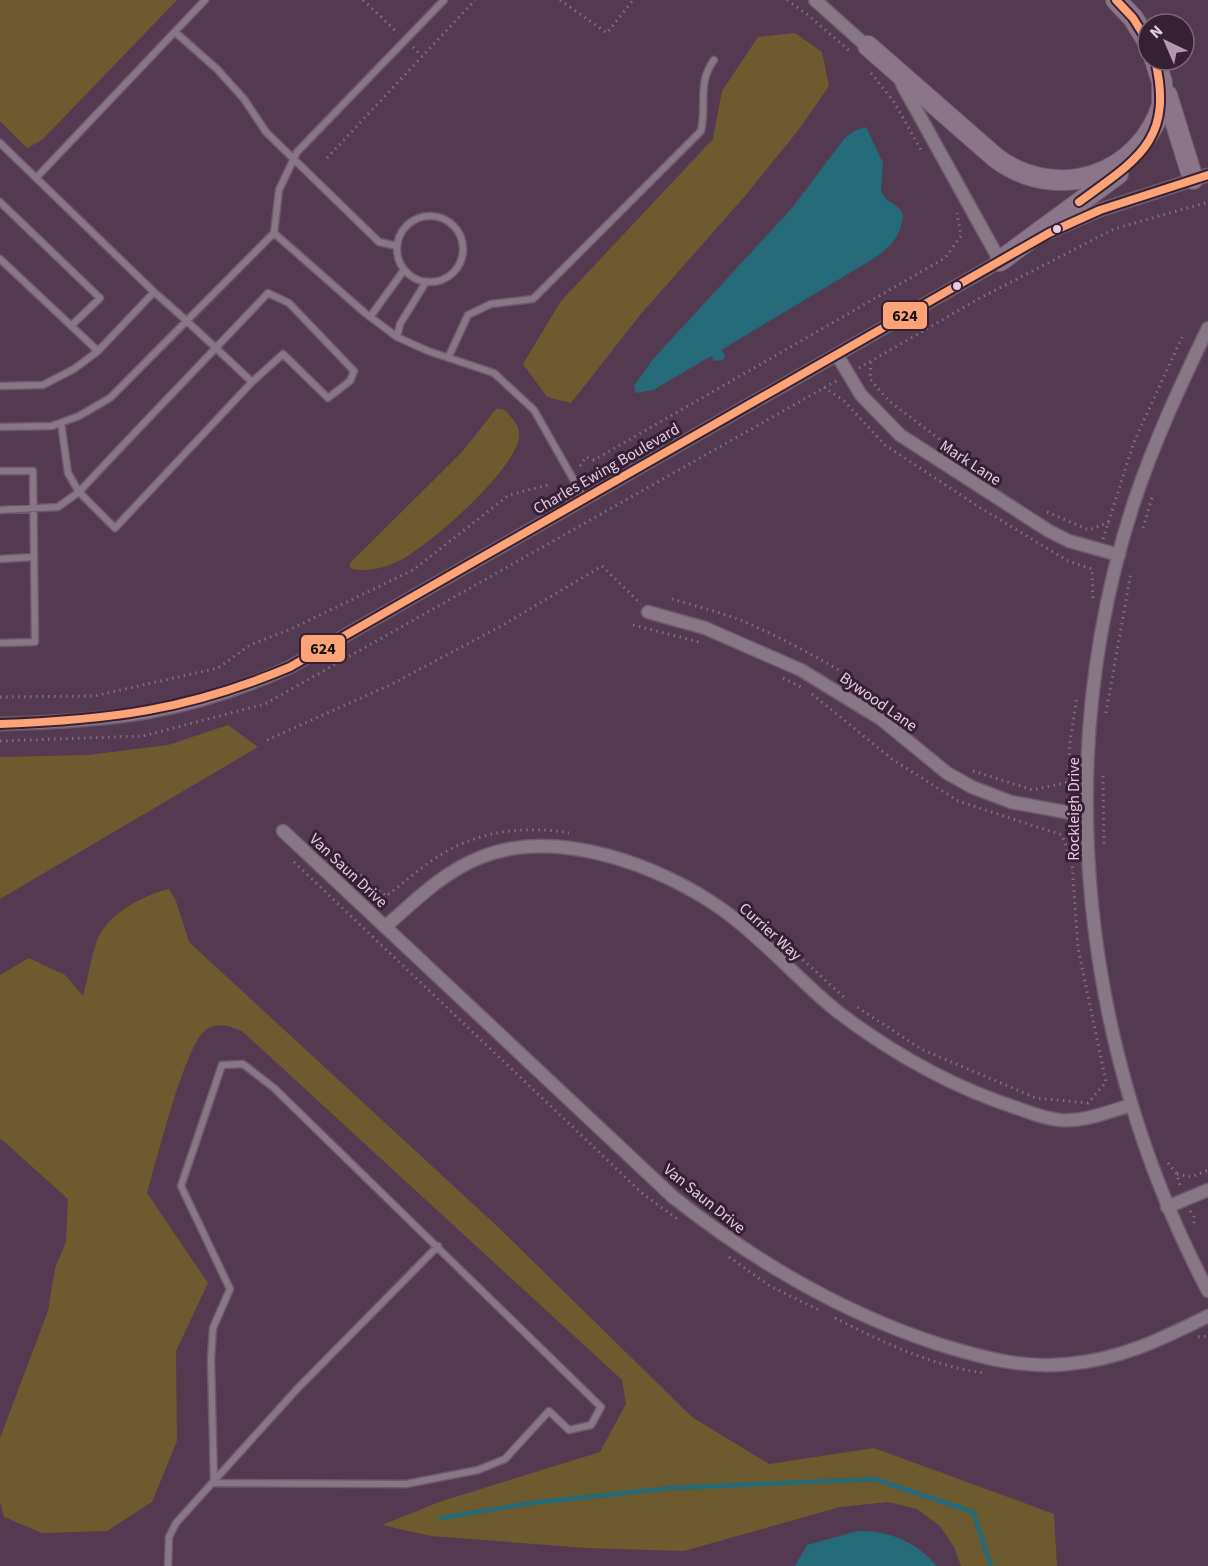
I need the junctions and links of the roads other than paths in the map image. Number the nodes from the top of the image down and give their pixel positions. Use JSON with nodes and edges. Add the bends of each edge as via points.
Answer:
{"nodes":[{"id":1,"x":206,"y":0,"type":"edge"},
{"id":2,"x":444,"y":0,"type":"edge"},
{"id":3,"x":815,"y":0,"type":"edge"},
{"id":4,"x":1116,"y":0,"type":"edge"},
{"id":5,"x":1136,"y":23,"type":"edge"},
{"id":6,"x":175,"y":32,"type":"junction"},
{"id":7,"x":864,"y":57,"type":"junction"},
{"id":8,"x":714,"y":60,"type":"dead end"},
{"id":9,"x":1158,"y":72,"type":"edge"},
{"id":10,"x":1159,"y":72,"type":"edge"},
{"id":11,"x":1163,"y":102,"type":"junction"},
{"id":12,"x":0,"y":143,"type":"edge"},
{"id":13,"x":292,"y":159,"type":"junction"},
{"id":14,"x":1200,"y":177,"type":"edge"},
{"id":15,"x":36,"y":178,"type":"junction"},
{"id":16,"x":0,"y":202,"type":"edge"},
{"id":17,"x":274,"y":233,"type":"junction"},
{"id":18,"x":397,"y":246,"type":"junction"},
{"id":19,"x":0,"y":259,"type":"edge"},
{"id":20,"x":1000,"y":261,"type":"junction"},
{"id":21,"x":404,"y":270,"type":"junction"},
{"id":22,"x":426,"y":282,"type":"junction"},
{"id":23,"x":154,"y":292,"type":"junction"},
{"id":24,"x":370,"y":317,"type":"junction"},
{"id":25,"x":187,"y":320,"type":"junction"},
{"id":26,"x":71,"y":326,"type":"junction"},
{"id":27,"x":1208,"y":327,"type":"edge"},
{"id":28,"x":397,"y":337,"type":"junction"},
{"id":29,"x":216,"y":348,"type":"junction"},
{"id":30,"x":98,"y":351,"type":"junction"},
{"id":31,"x":837,"y":355,"type":"junction"},
{"id":32,"x":448,"y":358,"type":"junction"},
{"id":33,"x":252,"y":382,"type":"junction"},
{"id":34,"x":0,"y":386,"type":"edge"},
{"id":35,"x":61,"y":423,"type":"junction"},
{"id":36,"x":0,"y":427,"type":"edge"},
{"id":37,"x":0,"y":471,"type":"edge"},
{"id":38,"x":79,"y":492,"type":"junction"},
{"id":39,"x":585,"y":499,"type":"junction"},
{"id":40,"x":0,"y":510,"type":"edge"},
{"id":41,"x":33,"y":510,"type":"junction"},
{"id":42,"x":1119,"y":555,"type":"junction"},
{"id":43,"x":34,"y":557,"type":"junction"},
{"id":44,"x":0,"y":559,"type":"edge"},
{"id":45,"x":648,"y":612,"type":"road end"},
{"id":46,"x":0,"y":643,"type":"edge"},
{"id":47,"x":0,"y":724,"type":"edge"},
{"id":48,"x":1087,"y":816,"type":"junction"},
{"id":49,"x":283,"y":831,"type":"dead end"},
{"id":50,"x":385,"y":927,"type":"junction"},
{"id":51,"x":1131,"y":1105,"type":"junction"},
{"id":52,"x":1208,"y":1190,"type":"edge"},
{"id":53,"x":1167,"y":1207,"type":"junction"},
{"id":54,"x":438,"y":1246,"type":"junction"},
{"id":55,"x":1208,"y":1291,"type":"edge"},
{"id":56,"x":1208,"y":1316,"type":"edge"},
{"id":57,"x":214,"y":1483,"type":"junction"},
{"id":58,"x":168,"y":1566,"type":"edge"}],
"edges":[{"from":1,"to":6,"type":"lane"},
{"from":2,"to":13,"type":"lane"},
{"from":3,"to":7,"type":"street"},
{"from":4,"to":5,"type":"main road"},
{"from":6,"to":13,"type":"lane","via":[[217,69]]},
{"from":6,"to":15,"type":"lane"},
{"from":7,"to":11,"type":"main road","via":[[996,158],[1014,170],[1041,179],[1085,179],[1118,165],[1145,140]]},
{"from":7,"to":20,"type":"street","via":[[892,72],[910,96]]},
{"from":8,"to":32,"type":"lane","via":[[705,72],[701,131],[533,299],[491,304],[468,315]]},
{"from":9,"to":11,"type":"main road"},
{"from":10,"to":14,"type":"main road"},
{"from":11,"to":20,"type":"main road","via":[[1155,135],[1138,158]]},
{"from":12,"to":15,"type":"lane"},
{"from":13,"to":17,"type":"lane","via":[[279,190]]},
{"from":13,"to":18,"type":"lane","via":[[379,242]]},
{"from":14,"to":20,"type":"street","name":"Charles Ewing Boulevard","via":[[1074,221]]},
{"from":15,"to":23,"type":"lane"},
{"from":16,"to":26,"type":"lane","via":[[100,298]]},
{"from":17,"to":24,"type":"lane"},
{"from":17,"to":25,"type":"lane"},
{"from":18,"to":21,"type":"lane"},
{"from":18,"to":22,"type":"lane","via":[[406,226],[426,216],[438,217],[456,228],[463,249],[456,270],[437,282]]},
{"from":19,"to":26,"type":"lane"},
{"from":20,"to":31,"type":"street","name":"Charles Ewing Boulevard"},
{"from":21,"to":22,"type":"lane"},
{"from":21,"to":24,"type":"lane"},
{"from":22,"to":28,"type":"lane","via":[[400,324]]},
{"from":23,"to":25,"type":"lane"},
{"from":23,"to":30,"type":"lane"},
{"from":24,"to":28,"type":"lane"},
{"from":25,"to":29,"type":"lane"},
{"from":25,"to":35,"type":"lane","via":[[110,398]]},
{"from":26,"to":30,"type":"lane"},
{"from":27,"to":42,"type":"street","name":"Rockleigh Drive","via":[[1159,434]]},
{"from":28,"to":32,"type":"lane"},
{"from":29,"to":33,"type":"lane"},
{"from":29,"to":33,"type":"lane","via":[[268,293],[289,303],[354,371],[350,381],[328,398],[283,354]]},
{"from":29,"to":38,"type":"lane"},
{"from":30,"to":34,"type":"lane","via":[[43,385]]},
{"from":31,"to":39,"type":"street","name":"Charles Ewing Boulevard"},
{"from":31,"to":42,"type":"street","name":"Mark Lane","via":[[861,395],[900,435],[1048,531]]},
{"from":32,"to":39,"type":"lane","via":[[494,373],[534,410]]},
{"from":33,"to":38,"type":"lane","via":[[115,528]]},
{"from":35,"to":36,"type":"lane"},
{"from":35,"to":38,"type":"lane","via":[[68,473]]},
{"from":37,"to":41,"type":"lane","via":[[33,471]]},
{"from":38,"to":41,"type":"lane","via":[[58,507]]},
{"from":39,"to":47,"type":"street","name":"Charles Ewing Boulevard","via":[[320,651],[249,685],[195,703],[130,717]]},
{"from":40,"to":41,"type":"lane"},
{"from":41,"to":43,"type":"lane"},
{"from":42,"to":48,"type":"street","name":"Rockleigh Drive","via":[[1095,688]]},
{"from":43,"to":44,"type":"lane"},
{"from":43,"to":46,"type":"lane","via":[[34,642]]},
{"from":45,"to":48,"type":"street","name":"Bywood Lane","via":[[705,628],[801,670],[880,720],[972,787],[1011,802]]},
{"from":48,"to":51,"type":"street","name":"Rockleigh Drive","via":[[1095,940],[1114,1044]]},
{"from":49,"to":50,"type":"street","name":"Van Saun Drive"},
{"from":50,"to":51,"type":"street","name":"Currier Way","via":[[437,881],[482,856],[532,846],[593,852],[653,871],[693,891],[752,933],[838,1012],[953,1083],[998,1102],[1060,1120],[1075,1120]]},
{"from":50,"to":56,"type":"street","name":"Van Saun Drive","via":[[673,1197],[762,1262],[859,1314],[962,1352],[1032,1365],[1066,1365],[1132,1352]]},
{"from":51,"to":53,"type":"street","name":"Rockleigh Drive"},
{"from":52,"to":53,"type":"street"},
{"from":53,"to":55,"type":"street","name":"Rockleigh Drive"},
{"from":54,"to":57,"type":"lane","via":[[297,1389]]},
{"from":54,"to":57,"type":"lane","via":[[601,1407],[591,1425],[569,1430],[549,1411],[505,1459],[478,1470],[406,1484]]},
{"from":54,"to":57,"type":"lane","via":[[274,1088],[243,1064],[222,1065],[182,1186],[230,1289],[213,1328]]},
{"from":57,"to":58,"type":"lane","via":[[176,1523],[169,1537]]}]}
